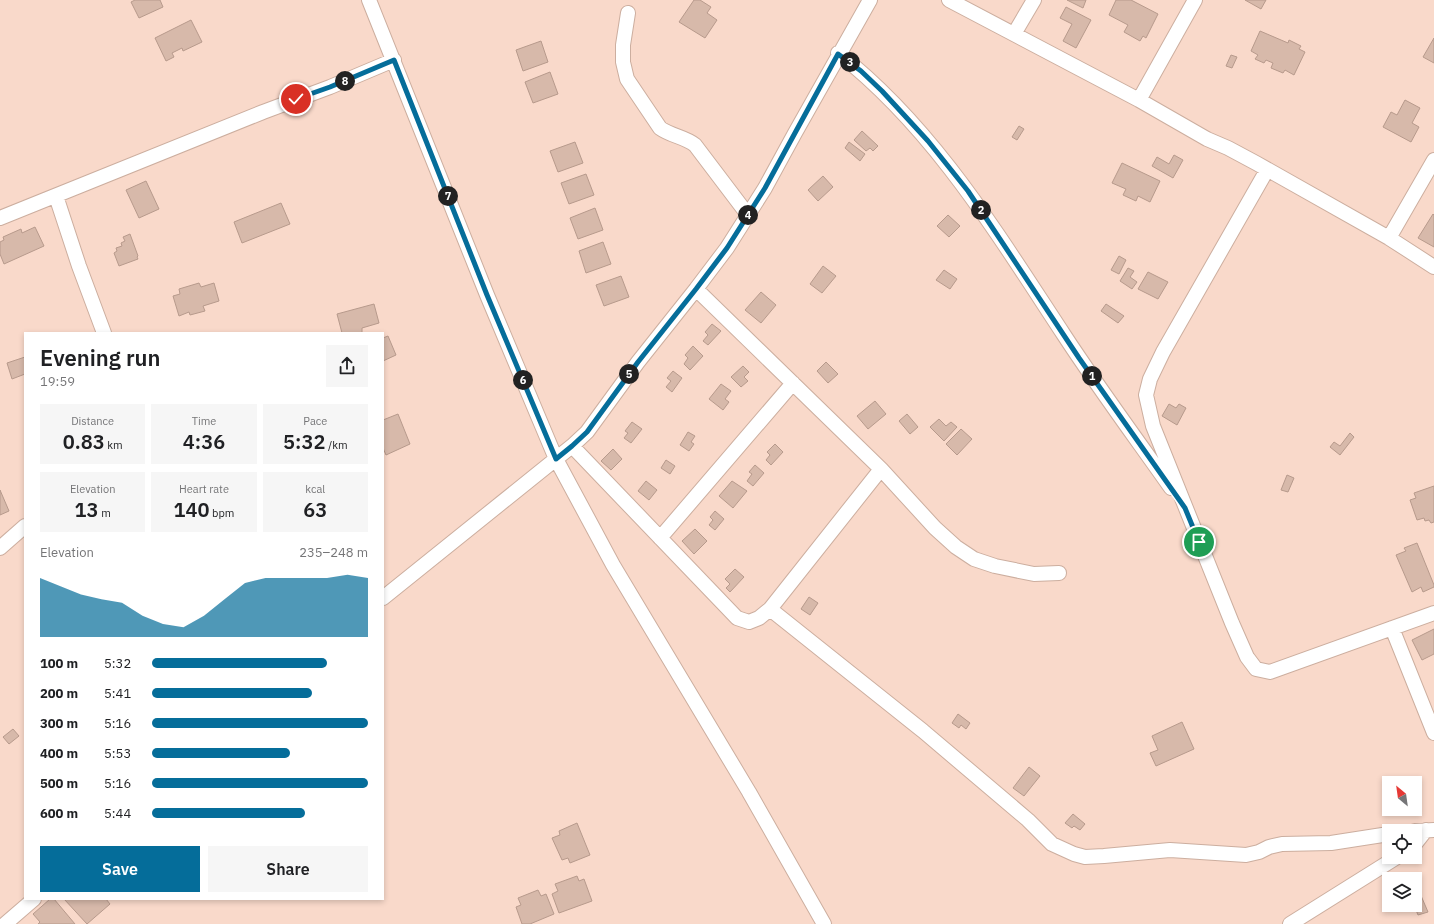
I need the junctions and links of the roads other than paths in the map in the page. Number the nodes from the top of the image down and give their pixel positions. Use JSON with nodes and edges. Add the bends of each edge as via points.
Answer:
{"nodes":[{"id":1,"x":369,"y":0,"type":"edge"},
{"id":2,"x":870,"y":0,"type":"edge"},
{"id":3,"x":949,"y":0,"type":"edge"},
{"id":4,"x":1034,"y":0,"type":"edge"},
{"id":5,"x":1195,"y":0,"type":"edge"},
{"id":6,"x":628,"y":13,"type":"dead end"},
{"id":7,"x":1014,"y":34,"type":"junction"},
{"id":8,"x":838,"y":54,"type":"junction"},
{"id":9,"x":394,"y":60,"type":"junction"},
{"id":10,"x":1139,"y":100,"type":"junction"},
{"id":11,"x":1434,"y":160,"type":"edge"},
{"id":12,"x":1267,"y":170,"type":"junction"},
{"id":13,"x":56,"y":196,"type":"junction"},
{"id":14,"x":748,"y":214,"type":"junction"},
{"id":15,"x":0,"y":218,"type":"edge"},
{"id":16,"x":1389,"y":238,"type":"junction"},
{"id":17,"x":1434,"y":266,"type":"edge"},
{"id":18,"x":696,"y":289,"type":"junction"},
{"id":19,"x":104,"y":332,"type":"edge"},
{"id":20,"x":793,"y":383,"type":"junction"},
{"id":21,"x":572,"y":446,"type":"junction"},
{"id":22,"x":556,"y":459,"type":"junction"},
{"id":23,"x":881,"y":469,"type":"junction"},
{"id":24,"x":1185,"y":508,"type":"junction"},
{"id":25,"x":24,"y":527,"type":"edge"},
{"id":26,"x":660,"y":538,"type":"junction"},
{"id":27,"x":0,"y":548,"type":"edge"},
{"id":28,"x":1059,"y":573,"type":"dead end"},
{"id":29,"x":384,"y":597,"type":"edge"},
{"id":30,"x":770,"y":608,"type":"junction"},
{"id":31,"x":1434,"y":613,"type":"edge"},
{"id":32,"x":1392,"y":628,"type":"junction"},
{"id":33,"x":1434,"y":733,"type":"edge"},
{"id":34,"x":1382,"y":835,"type":"edge"},
{"id":35,"x":1385,"y":864,"type":"edge"},
{"id":36,"x":33,"y":900,"type":"edge"},
{"id":37,"x":5,"y":924,"type":"edge"},
{"id":38,"x":824,"y":924,"type":"edge"},
{"id":39,"x":1290,"y":924,"type":"edge"}],
"edges":[{"from":1,"to":9,"type":"street"},
{"from":2,"to":8,"type":"street"},
{"from":3,"to":7,"type":"street"},
{"from":4,"to":7,"type":"street"},
{"from":5,"to":10,"type":"street"},
{"from":6,"to":14,"type":"street","via":[[623,44],[623,62],[627,79],[660,128],[696,145]]},
{"from":7,"to":10,"type":"street"},
{"from":8,"to":14,"type":"street","via":[[765,188]]},
{"from":8,"to":24,"type":"street","via":[[882,91],[928,141],[968,191],[1079,358]]},
{"from":9,"to":13,"type":"street"},
{"from":9,"to":22,"type":"street","via":[[487,295]]},
{"from":10,"to":12,"type":"street"},
{"from":11,"to":16,"type":"street"},
{"from":12,"to":16,"type":"street"},
{"from":12,"to":24,"type":"street","via":[[1163,352],[1150,379],[1146,395],[1153,426]]},
{"from":13,"to":15,"type":"street"},
{"from":13,"to":19,"type":"street"},
{"from":14,"to":18,"type":"street","via":[[727,248]]},
{"from":16,"to":17,"type":"street"},
{"from":18,"to":20,"type":"street"},
{"from":18,"to":21,"type":"street","via":[[587,432]]},
{"from":20,"to":23,"type":"street"},
{"from":20,"to":26,"type":"street"},
{"from":21,"to":22,"type":"street"},
{"from":21,"to":26,"type":"street"},
{"from":22,"to":29,"type":"street"},
{"from":22,"to":38,"type":"street","via":[[613,565],[749,792]]},
{"from":23,"to":28,"type":"street","via":[[935,528],[974,559],[1034,574]]},
{"from":23,"to":30,"type":"street"},
{"from":24,"to":32,"type":"street","via":[[1235,630],[1256,669],[1270,672]]},
{"from":25,"to":27,"type":"street"},
{"from":26,"to":30,"type":"street","via":[[737,618],[749,622],[759,618]]},
{"from":30,"to":34,"type":"street","via":[[923,731],[1028,820],[1052,844],[1074,854],[1085,857],[1170,850],[1246,855],[1282,844],[1331,844]]},
{"from":31,"to":32,"type":"street"},
{"from":32,"to":33,"type":"street"},
{"from":35,"to":39,"type":"street"},
{"from":36,"to":37,"type":"street"}]}
